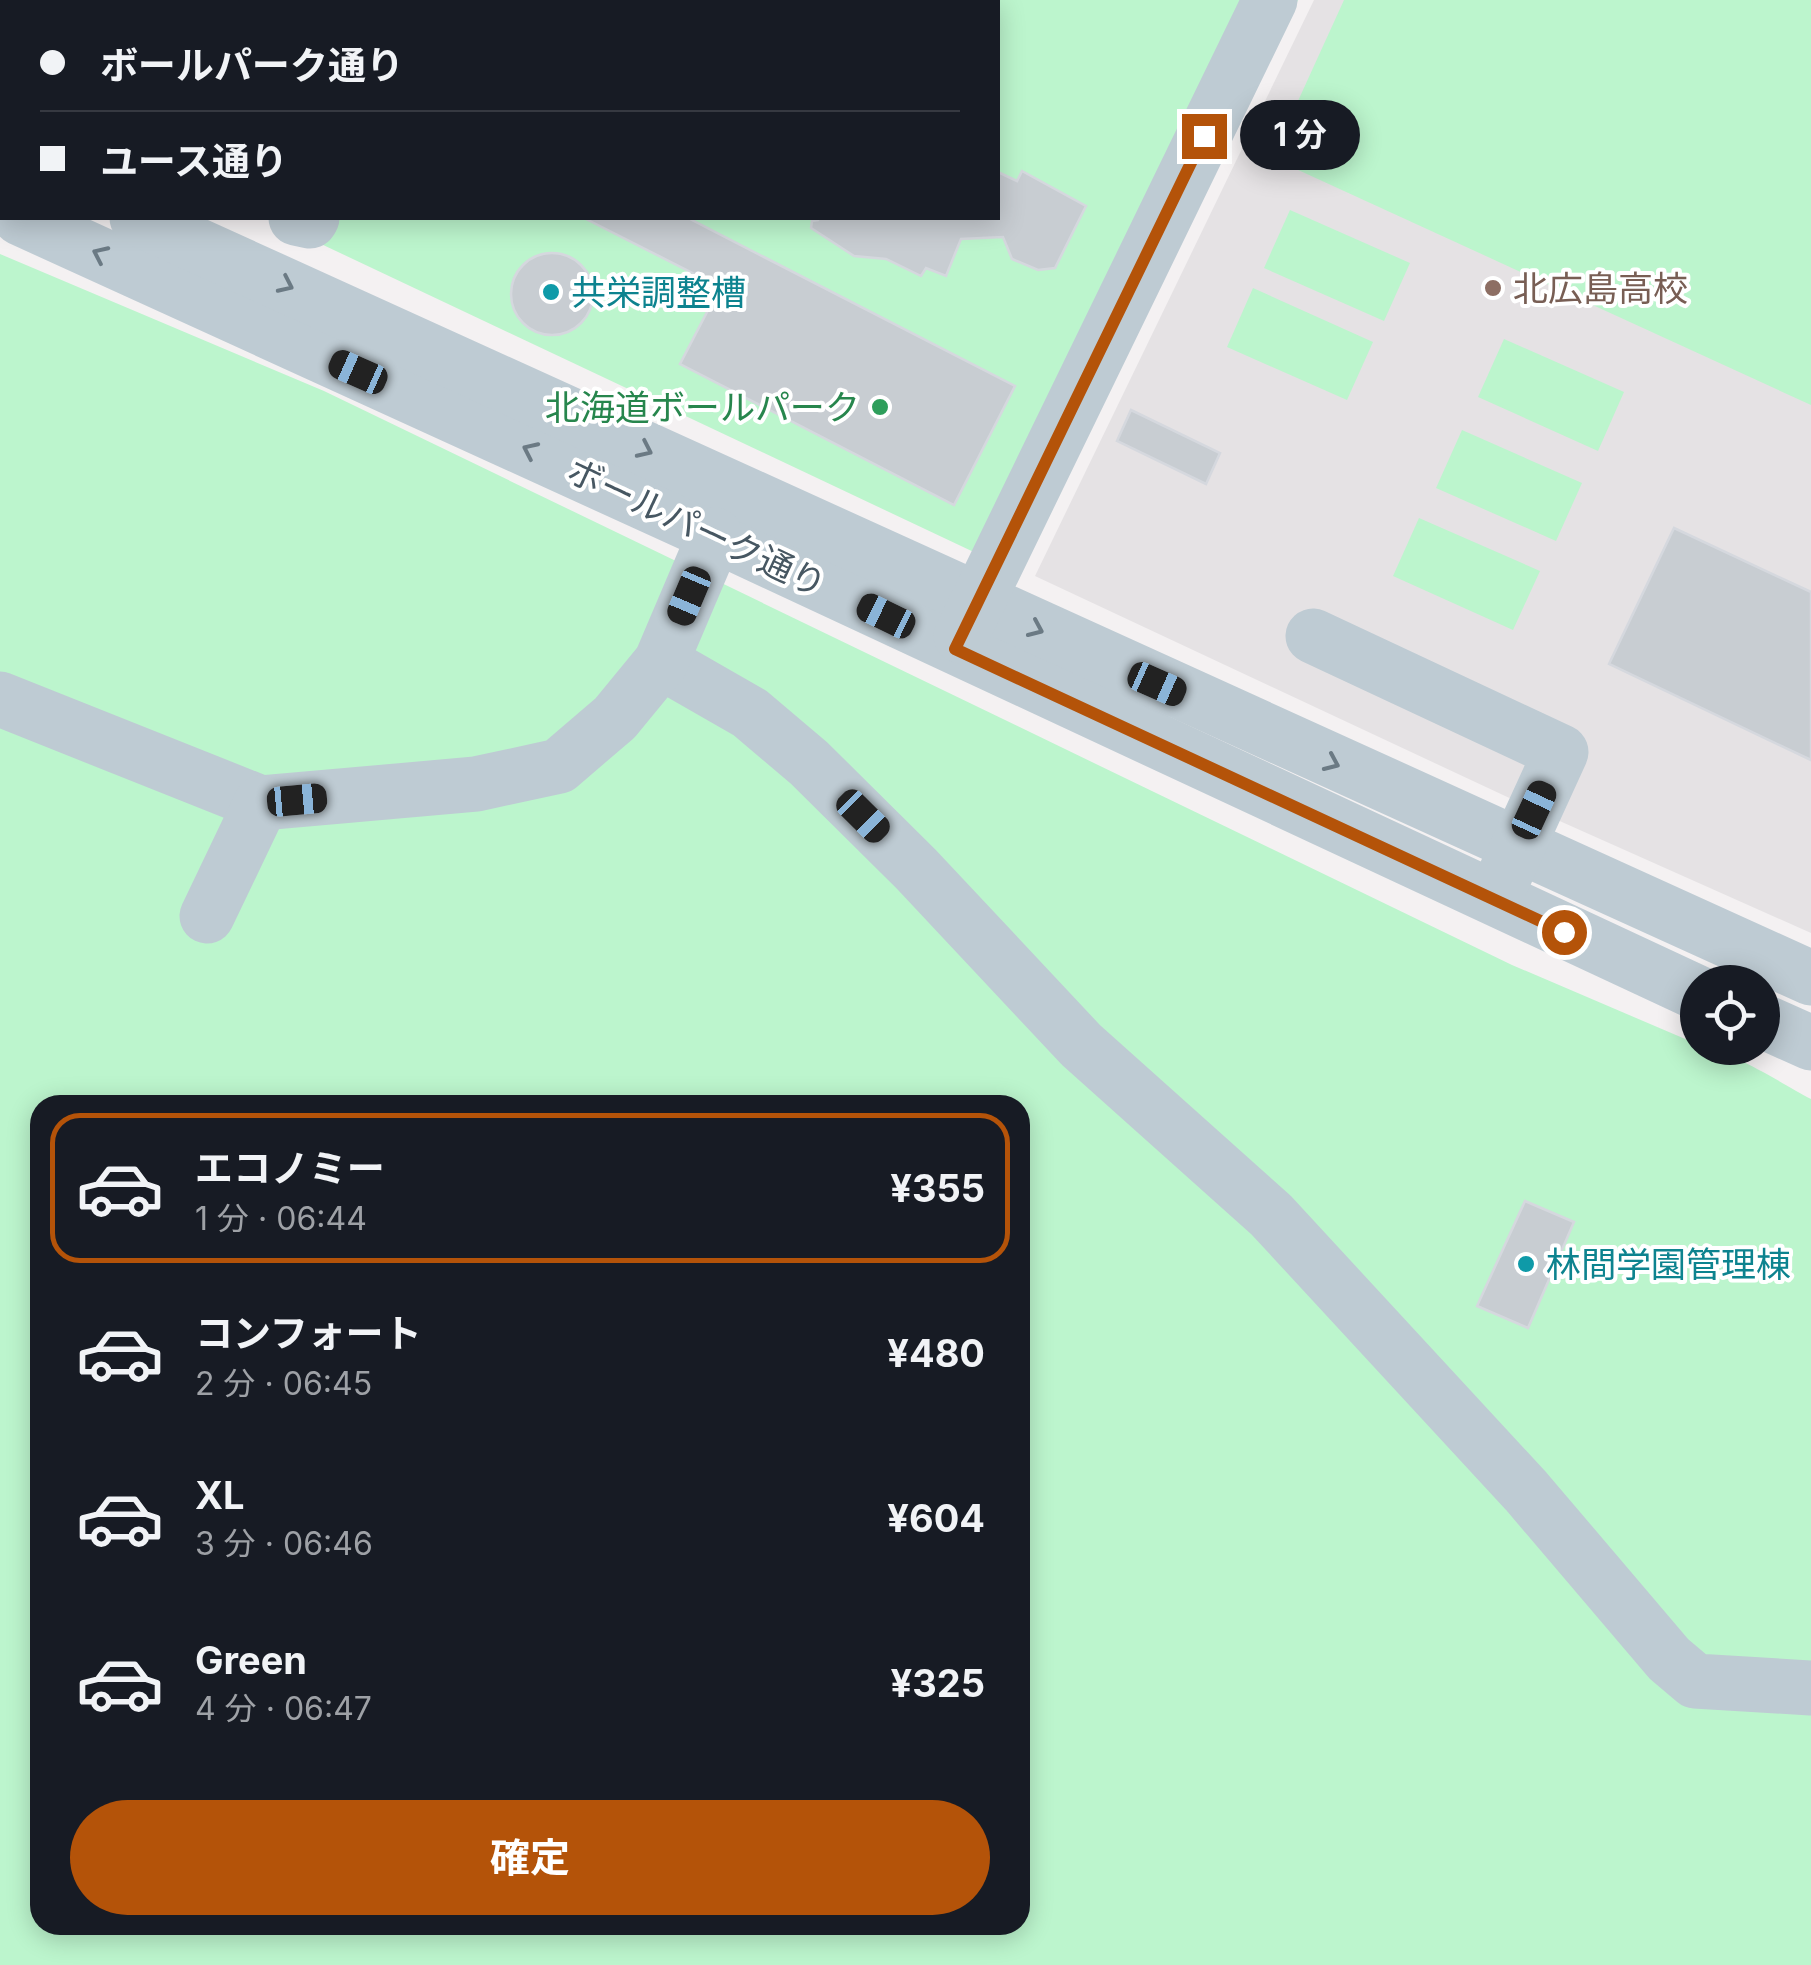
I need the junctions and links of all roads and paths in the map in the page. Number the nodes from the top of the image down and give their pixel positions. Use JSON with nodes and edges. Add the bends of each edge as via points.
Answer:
{"nodes":[{"id":1,"x":1270,"y":0,"type":"edge"},
{"id":2,"x":27,"y":220,"type":"edge"},
{"id":3,"x":139,"y":220,"type":"edge"},
{"id":4,"x":311,"y":220,"type":"edge"},
{"id":5,"x":266,"y":221,"type":"edge"},
{"id":6,"x":188,"y":267,"type":"junction"},
{"id":7,"x":715,"y":534,"type":"junction"},
{"id":8,"x":966,"y":625,"type":"junction"},
{"id":9,"x":1313,"y":636,"type":"dead end"},
{"id":10,"x":661,"y":662,"type":"junction"},
{"id":11,"x":0,"y":699,"type":"edge"},
{"id":12,"x":261,"y":803,"type":"junction"},
{"id":13,"x":1517,"y":847,"type":"junction"},
{"id":14,"x":1493,"y":900,"type":"junction"},
{"id":15,"x":207,"y":916,"type":"dead end"},
{"id":16,"x":1811,"y":978,"type":"edge"},
{"id":17,"x":1680,"y":985,"type":"edge"},
{"id":18,"x":1780,"y":1029,"type":"edge"},
{"id":19,"x":1811,"y":1042,"type":"edge"},
{"id":20,"x":1811,"y":1688,"type":"edge"}],
"edges":[{"from":1,"to":8,"type":"street"},
{"from":6,"to":2,"type":"street","name":"ボールパーク通り","one_way":true},
{"from":3,"to":6,"type":"street","name":"ボールパーク通り"},
{"from":4,"to":5,"type":"street"},
{"from":7,"to":6,"type":"street","name":"ボールパーク通り","one_way":true},
{"from":6,"to":8,"type":"street","name":"ボールパーク通り","one_way":true},
{"from":7,"to":8,"type":"street","name":"ボールパーク通り"},
{"from":7,"to":10,"type":"street"},
{"from":8,"to":13,"type":"street","name":"ボールパーク通り","one_way":true},
{"from":8,"to":14,"type":"street","name":"ボールパーク通り"},
{"from":9,"to":13,"type":"street","via":[[1562,752]]},
{"from":10,"to":12,"type":"street","via":[[615,718],[559,766],[476,784]]},
{"from":10,"to":20,"type":"street","via":[[750,713],[810,763],[1081,1045],[1271,1214],[1669,1658],[1695,1681]]},
{"from":11,"to":12,"type":"street"},
{"from":12,"to":15,"type":"street"},
{"from":13,"to":14,"type":"street"},
{"from":13,"to":16,"type":"street","name":"ボールパーク通り"},
{"from":14,"to":17,"type":"street","name":"ボールパーク通り"},
{"from":18,"to":19,"type":"street"}]}
